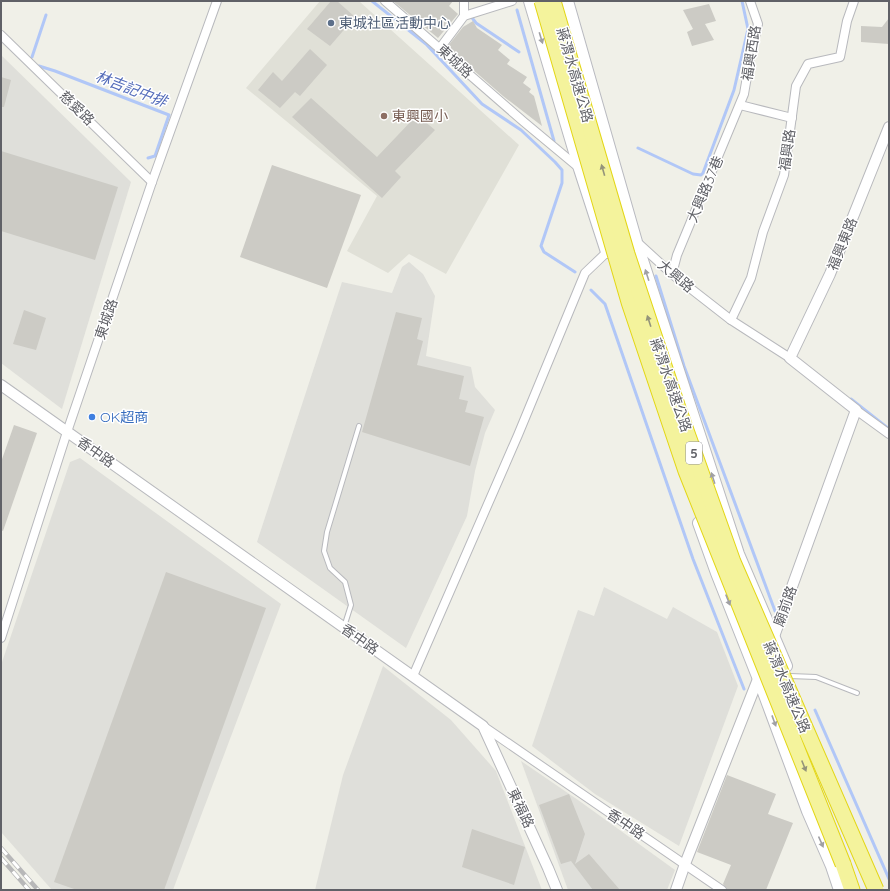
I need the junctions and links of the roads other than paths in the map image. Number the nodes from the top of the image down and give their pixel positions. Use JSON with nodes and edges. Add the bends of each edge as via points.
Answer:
{"nodes":[{"id":1,"x":217,"y":1,"type":"edge"},
{"id":2,"x":385,"y":1,"type":"edge"},
{"id":3,"x":464,"y":1,"type":"edge"},
{"id":4,"x":512,"y":1,"type":"edge"},
{"id":5,"x":530,"y":1,"type":"edge"},
{"id":6,"x":542,"y":1,"type":"edge"},
{"id":7,"x":553,"y":1,"type":"edge"},
{"id":8,"x":567,"y":1,"type":"edge"},
{"id":9,"x":750,"y":1,"type":"edge"},
{"id":10,"x":854,"y":1,"type":"edge"},
{"id":11,"x":464,"y":16,"type":"junction"},
{"id":12,"x":1,"y":35,"type":"edge"},
{"id":13,"x":440,"y":48,"type":"junction"},
{"id":14,"x":588,"y":75,"type":"junction"},
{"id":15,"x":555,"y":84,"type":"junction"},
{"id":16,"x":488,"y":91,"type":"joint"},
{"id":17,"x":740,"y":105,"type":"junction"},
{"id":18,"x":792,"y":118,"type":"junction"},
{"id":19,"x":889,"y":127,"type":"edge"},
{"id":20,"x":580,"y":169,"type":"junction"},
{"id":21,"x":152,"y":182,"type":"junction"},
{"id":22,"x":636,"y":242,"type":"junction"},
{"id":23,"x":607,"y":252,"type":"junction"},
{"id":24,"x":672,"y":274,"type":"junction"},
{"id":25,"x":731,"y":320,"type":"junction"},
{"id":26,"x":666,"y":335,"type":"junction"},
{"id":27,"x":636,"y":342,"type":"junction"},
{"id":28,"x":790,"y":358,"type":"junction"},
{"id":29,"x":1,"y":385,"type":"edge"},
{"id":30,"x":856,"y":410,"type":"junction"},
{"id":31,"x":359,"y":426,"type":"dead end"},
{"id":32,"x":67,"y":432,"type":"junction"},
{"id":33,"x":889,"y":434,"type":"edge"},
{"id":34,"x":344,"y":628,"type":"junction"},
{"id":35,"x":774,"y":637,"type":"junction"},
{"id":36,"x":1,"y":638,"type":"edge"},
{"id":37,"x":413,"y":676,"type":"junction"},
{"id":38,"x":790,"y":676,"type":"junction"},
{"id":39,"x":759,"y":679,"type":"junction"},
{"id":40,"x":857,"y":693,"type":"dead end"},
{"id":41,"x":483,"y":726,"type":"junction"},
{"id":42,"x":685,"y":864,"type":"junction"},
{"id":43,"x":557,"y":890,"type":"edge"},
{"id":44,"x":676,"y":890,"type":"edge"},
{"id":45,"x":722,"y":890,"type":"edge"},
{"id":46,"x":840,"y":890,"type":"edge"},
{"id":47,"x":852,"y":890,"type":"edge"},
{"id":48,"x":876,"y":890,"type":"edge"},
{"id":49,"x":881,"y":890,"type":"edge"}],
"edges":[{"from":1,"to":21,"type":"street","name":"東城路"},
{"from":2,"to":13,"type":"street","name":"東城路"},
{"from":3,"to":11,"type":"street"},
{"from":4,"to":11,"type":"street"},
{"from":5,"to":15,"type":"main road","one_way":true},
{"from":6,"to":47,"type":"highway","name":"蔣渭水高速公路","number":"5","one_way":true,"bridge":true,"via":[[630,302],[686,471]]},
{"from":48,"to":7,"type":"highway","name":"蔣渭水高速公路","number":"5","one_way":true,"bridge":true,"via":[[733,562],[627,254]]},
{"from":8,"to":14,"type":"main road"},
{"from":9,"to":17,"type":"street","name":"福興西路","via":[[758,24]]},
{"from":10,"to":18,"type":"street","name":"福興路","via":[[840,56],[808,64],[796,86]]},
{"from":11,"to":13,"type":"street"},
{"from":12,"to":21,"type":"street","name":"慈愛路"},
{"from":13,"to":16,"type":"street","name":"東城路"},
{"from":14,"to":15,"type":"main road","via":[[579,68],[568,67],[560,74]]},
{"from":14,"to":22,"type":"main road"},
{"from":15,"to":20,"type":"main road"},
{"from":16,"to":20,"type":"street","name":"大興路"},
{"from":17,"to":18,"type":"street"},
{"from":17,"to":24,"type":"street","name":"大興路37巷","via":[[680,247]]},
{"from":18,"to":25,"type":"street","name":"福興路","via":[[784,175],[763,232],[751,278]]},
{"from":19,"to":28,"type":"street","name":"福興東路","via":[[830,274]]},
{"from":20,"to":22,"type":"street","name":"大興路"},
{"from":20,"to":23,"type":"main road"},
{"from":21,"to":32,"type":"street","name":"東城路"},
{"from":22,"to":24,"type":"street","name":"大興路"},
{"from":26,"to":22,"type":"main road","one_way":true},
{"from":23,"to":27,"type":"main road"},
{"from":23,"to":37,"type":"street","via":[[586,273]]},
{"from":24,"to":25,"type":"street","name":"大興路"},
{"from":25,"to":28,"type":"street","name":"大興路"},
{"from":26,"to":27,"type":"main road","via":[[662,347],[656,351],[648,350]]},
{"from":35,"to":26,"type":"main road","one_way":true,"via":[[738,554]]},
{"from":27,"to":39,"type":"main road","one_way":true,"via":[[717,573]]},
{"from":28,"to":30,"type":"street","name":"大興路"},
{"from":29,"to":32,"type":"street","name":"香中路"},
{"from":30,"to":33,"type":"street","name":"大興路"},
{"from":30,"to":35,"type":"street","name":"廟前路"},
{"from":31,"to":34,"type":"lane","via":[[327,532],[324,551],[330,568],[344,582],[351,605]]},
{"from":32,"to":34,"type":"street","name":"香中路"},
{"from":32,"to":36,"type":"street","name":"東城路"},
{"from":34,"to":37,"type":"street","name":"香中路"},
{"from":35,"to":38,"type":"main road"},
{"from":35,"to":39,"type":"street","name":"廟前路"},
{"from":37,"to":41,"type":"street","name":"香中路"},
{"from":38,"to":40,"type":"lane","via":[[816,677]]},
{"from":38,"to":49,"type":"main road","via":[[840,806]]},
{"from":39,"to":42,"type":"street","name":"廟前路"},
{"from":39,"to":46,"type":"main road","one_way":true},
{"from":41,"to":42,"type":"street","name":"香中路"},
{"from":41,"to":43,"type":"street","name":"東福路"},
{"from":42,"to":44,"type":"street","name":"廟前路"},
{"from":42,"to":45,"type":"street","name":"香中路"}]}
